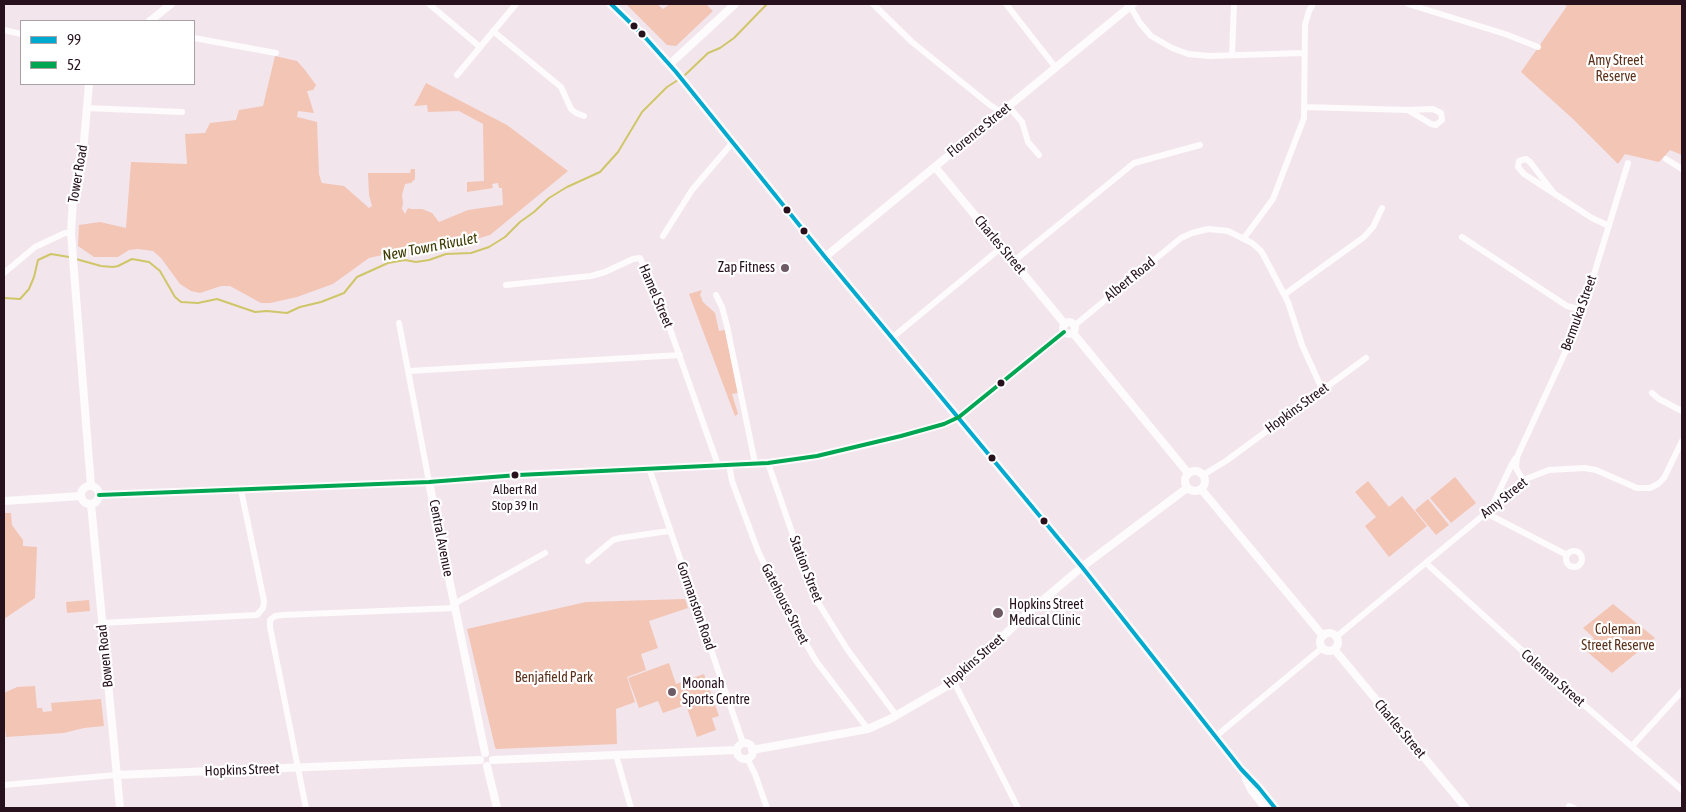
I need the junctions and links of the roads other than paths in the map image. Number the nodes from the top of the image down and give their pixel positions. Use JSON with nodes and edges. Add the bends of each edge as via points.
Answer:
{"nodes":[{"id":1,"x":171,"y":4,"type":"edge"},
{"id":2,"x":429,"y":4,"type":"edge"},
{"id":3,"x":516,"y":4,"type":"edge"},
{"id":4,"x":611,"y":4,"type":"edge"},
{"id":5,"x":735,"y":4,"type":"edge"},
{"id":6,"x":874,"y":4,"type":"edge"},
{"id":7,"x":1006,"y":4,"type":"edge"},
{"id":8,"x":1234,"y":4,"type":"edge"},
{"id":9,"x":1313,"y":4,"type":"edge"},
{"id":10,"x":1408,"y":4,"type":"edge"},
{"id":11,"x":1132,"y":5,"type":"edge"},
{"id":12,"x":151,"y":20,"type":"edge"},
{"id":13,"x":4,"y":30,"type":"edge"},
{"id":14,"x":493,"y":31,"type":"junction"},
{"id":15,"x":20,"y":34,"type":"edge"},
{"id":16,"x":195,"y":38,"type":"edge"},
{"id":17,"x":480,"y":47,"type":"junction"},
{"id":18,"x":1538,"y":47,"type":"dead end"},
{"id":19,"x":276,"y":53,"type":"dead end"},
{"id":20,"x":1304,"y":53,"type":"junction"},
{"id":21,"x":1232,"y":55,"type":"junction"},
{"id":22,"x":670,"y":64,"type":"junction"},
{"id":23,"x":1056,"y":68,"type":"junction"},
{"id":24,"x":457,"y":74,"type":"dead end"},
{"id":25,"x":89,"y":85,"type":"edge"},
{"id":26,"x":1008,"y":106,"type":"junction"},
{"id":27,"x":1304,"y":107,"type":"junction"},
{"id":28,"x":86,"y":108,"type":"junction"},
{"id":29,"x":1408,"y":110,"type":"junction"},
{"id":30,"x":182,"y":112,"type":"dead end"},
{"id":31,"x":1001,"y":112,"type":"junction"},
{"id":32,"x":584,"y":116,"type":"dead end"},
{"id":33,"x":733,"y":142,"type":"junction"},
{"id":34,"x":1200,"y":145,"type":"dead end"},
{"id":35,"x":1039,"y":155,"type":"dead end"},
{"id":36,"x":1666,"y":159,"type":"dead end"},
{"id":37,"x":1628,"y":163,"type":"dead end"},
{"id":38,"x":935,"y":167,"type":"junction"},
{"id":39,"x":1682,"y":170,"type":"edge"},
{"id":40,"x":1553,"y":192,"type":"junction"},
{"id":41,"x":1382,"y":208,"type":"dead end"},
{"id":42,"x":1609,"y":226,"type":"junction"},
{"id":43,"x":71,"y":233,"type":"junction"},
{"id":44,"x":663,"y":236,"type":"dead end"},
{"id":45,"x":1462,"y":237,"type":"dead end"},
{"id":46,"x":1244,"y":238,"type":"junction"},
{"id":47,"x":1002,"y":247,"type":"junction"},
{"id":48,"x":825,"y":257,"type":"junction"},
{"id":49,"x":1014,"y":261,"type":"junction"},
{"id":50,"x":4,"y":273,"type":"edge"},
{"id":51,"x":506,"y":285,"type":"dead end"},
{"id":52,"x":1285,"y":294,"type":"junction"},
{"id":53,"x":716,"y":295,"type":"dead end"},
{"id":54,"x":1582,"y":310,"type":"junction"},
{"id":55,"x":400,"y":323,"type":"dead end"},
{"id":56,"x":1064,"y":327,"type":"junction"},
{"id":57,"x":1074,"y":329,"type":"junction"},
{"id":58,"x":893,"y":337,"type":"junction"},
{"id":59,"x":680,"y":355,"type":"junction"},
{"id":60,"x":1366,"y":358,"type":"dead end"},
{"id":61,"x":409,"y":371,"type":"junction"},
{"id":62,"x":1322,"y":389,"type":"junction"},
{"id":63,"x":1652,"y":393,"type":"dead end"},
{"id":64,"x":1682,"y":411,"type":"edge"},
{"id":65,"x":959,"y":418,"type":"junction"},
{"id":66,"x":1682,"y":441,"type":"edge"},
{"id":67,"x":1517,"y":457,"type":"junction"},
{"id":68,"x":755,"y":463,"type":"junction"},
{"id":69,"x":768,"y":463,"type":"junction"},
{"id":70,"x":729,"y":464,"type":"junction"},
{"id":71,"x":718,"y":465,"type":"junction"},
{"id":72,"x":648,"y":468,"type":"junction"},
{"id":73,"x":1188,"y":473,"type":"junction"},
{"id":74,"x":1204,"y":475,"type":"junction"},
{"id":75,"x":1523,"y":480,"type":"junction"},
{"id":76,"x":429,"y":482,"type":"junction"},
{"id":77,"x":91,"y":486,"type":"junction"},
{"id":78,"x":1187,"y":488,"type":"junction"},
{"id":79,"x":1201,"y":489,"type":"junction"},
{"id":80,"x":241,"y":490,"type":"junction"},
{"id":81,"x":99,"y":495,"type":"junction"},
{"id":82,"x":81,"y":496,"type":"junction"},
{"id":83,"x":4,"y":501,"type":"edge"},
{"id":84,"x":91,"y":504,"type":"junction"},
{"id":85,"x":1492,"y":508,"type":"junction"},
{"id":86,"x":1486,"y":513,"type":"junction"},
{"id":87,"x":670,"y":530,"type":"junction"},
{"id":88,"x":545,"y":554,"type":"dead end"},
{"id":89,"x":1567,"y":555,"type":"dead end"},
{"id":90,"x":588,"y":561,"type":"dead end"},
{"id":91,"x":1426,"y":563,"type":"junction"},
{"id":92,"x":1082,"y":567,"type":"junction"},
{"id":93,"x":454,"y":606,"type":"junction"},
{"id":94,"x":102,"y":622,"type":"junction"},
{"id":95,"x":1323,"y":636,"type":"junction"},
{"id":96,"x":1336,"y":637,"type":"junction"},
{"id":97,"x":1322,"y":648,"type":"junction"},
{"id":98,"x":1334,"y":649,"type":"junction"},
{"id":99,"x":954,"y":682,"type":"junction"},
{"id":100,"x":1682,"y":691,"type":"edge"},
{"id":101,"x":896,"y":715,"type":"junction"},
{"id":102,"x":868,"y":729,"type":"junction"},
{"id":103,"x":1215,"y":737,"type":"junction"},
{"id":104,"x":743,"y":743,"type":"junction"},
{"id":105,"x":1632,"y":746,"type":"junction"},
{"id":106,"x":737,"y":750,"type":"junction"},
{"id":107,"x":752,"y":750,"type":"junction"},
{"id":108,"x":485,"y":753,"type":"junction"},
{"id":109,"x":616,"y":755,"type":"junction"},
{"id":110,"x":746,"y":758,"type":"junction"},
{"id":111,"x":480,"y":760,"type":"junction"},
{"id":112,"x":490,"y":763,"type":"junction"},
{"id":113,"x":298,"y":768,"type":"junction"},
{"id":114,"x":116,"y":775,"type":"junction"},
{"id":115,"x":4,"y":785,"type":"edge"},
{"id":116,"x":1682,"y":790,"type":"edge"},
{"id":117,"x":1268,"y":807,"type":"edge"},
{"id":118,"x":120,"y":808,"type":"edge"},
{"id":119,"x":306,"y":808,"type":"edge"},
{"id":120,"x":497,"y":808,"type":"edge"},
{"id":121,"x":631,"y":808,"type":"edge"},
{"id":122,"x":767,"y":808,"type":"edge"},
{"id":123,"x":1018,"y":808,"type":"edge"},
{"id":124,"x":1466,"y":808,"type":"edge"}],
"edges":[{"from":1,"to":12,"type":"street"},
{"from":2,"to":17,"type":"street"},
{"from":3,"to":14,"type":"street"},
{"from":4,"to":22,"type":"main road"},
{"from":5,"to":22,"type":"street"},
{"from":6,"to":31,"type":"street","via":[[912,42]]},
{"from":7,"to":23,"type":"street"},
{"from":8,"to":21,"type":"street"},
{"from":9,"to":20,"type":"street","via":[[1305,25]]},
{"from":10,"to":18,"type":"street"},
{"from":11,"to":21,"type":"street","via":[[1147,33],[1172,48],[1195,56]]},
{"from":11,"to":23,"type":"street","name":"Florence Street"},
{"from":13,"to":15,"type":"street"},
{"from":14,"to":17,"type":"street"},
{"from":14,"to":32,"type":"street","via":[[561,87],[571,109]]},
{"from":16,"to":19,"type":"street"},
{"from":17,"to":24,"type":"street"},
{"from":20,"to":21,"type":"street"},
{"from":20,"to":27,"type":"street"},
{"from":22,"to":33,"type":"main road"},
{"from":23,"to":26,"type":"street","name":"Florence Street"},
{"from":25,"to":28,"type":"street","name":"Tower Road"},
{"from":26,"to":31,"type":"street","name":"Florence Street"},
{"from":26,"to":35,"type":"street","via":[[1022,122],[1028,142]]},
{"from":27,"to":29,"type":"street"},
{"from":27,"to":46,"type":"street","via":[[1302,122],[1273,199]]},
{"from":28,"to":30,"type":"street"},
{"from":28,"to":43,"type":"street","name":"Tower Road","via":[[82,164],[73,198]]},
{"from":29,"to":29,"type":"street","via":[[1431,124],[1436,125],[1442,120],[1437,110]]},
{"from":31,"to":38,"type":"street","name":"Florence Street"},
{"from":33,"to":44,"type":"street","via":[[692,190]]},
{"from":33,"to":48,"type":"main road"},
{"from":34,"to":49,"type":"street","via":[[1134,163]]},
{"from":36,"to":39,"type":"street"},
{"from":37,"to":42,"type":"street","name":"Bermuka Street"},
{"from":38,"to":47,"type":"street","name":"Charles Street"},
{"from":38,"to":48,"type":"street","name":"Florence Street"},
{"from":40,"to":40,"type":"street","via":[[1521,171],[1519,161],[1526,159],[1530,162]]},
{"from":40,"to":42,"type":"street"},
{"from":41,"to":52,"type":"street","via":[[1364,237]]},
{"from":42,"to":54,"type":"street","name":"Bermuka Street"},
{"from":43,"to":50,"type":"street","via":[[35,247]]},
{"from":43,"to":77,"type":"street","name":"Tower Road"},
{"from":45,"to":54,"type":"street","via":[[1567,306]]},
{"from":46,"to":52,"type":"street","via":[[1261,251]]},
{"from":46,"to":57,"type":"street","name":"Albert Road","via":[[1215,229],[1186,235]]},
{"from":47,"to":49,"type":"street","name":"Charles Street"},
{"from":47,"to":58,"type":"street"},
{"from":48,"to":58,"type":"main road"},
{"from":49,"to":56,"type":"street","name":"Charles Street"},
{"from":51,"to":59,"type":"street","name":"Hamel Street","via":[[591,276],[640,258],[655,286]]},
{"from":52,"to":62,"type":"street","via":[[1302,345]]},
{"from":53,"to":68,"type":"street","via":[[727,326]]},
{"from":54,"to":67,"type":"street","name":"Bermuka Street"},
{"from":55,"to":61,"type":"street","name":"Central Avenue"},
{"from":56,"to":57,"type":"street","via":[[1069,334]]},
{"from":56,"to":57,"type":"street","via":[[1070,322]]},
{"from":56,"to":65,"type":"street"},
{"from":57,"to":73,"type":"street"},
{"from":58,"to":65,"type":"main road"},
{"from":59,"to":61,"type":"street"},
{"from":59,"to":71,"type":"street","name":"Hamel Street"},
{"from":60,"to":62,"type":"street","name":"Hopkins Street"},
{"from":61,"to":76,"type":"street","name":"Central Avenue"},
{"from":62,"to":74,"type":"street","name":"Hopkins Street"},
{"from":63,"to":64,"type":"street"},
{"from":65,"to":69,"type":"street","via":[[832,453]]},
{"from":65,"to":92,"type":"main road"},
{"from":66,"to":75,"type":"street","name":"Amy Street","via":[[1664,478],[1650,488],[1637,488],[1584,468],[1549,470]]},
{"from":67,"to":75,"type":"street","via":[[1516,468]]},
{"from":67,"to":85,"type":"street","name":"Bermuka Street"},
{"from":68,"to":69,"type":"street"},
{"from":68,"to":70,"type":"street"},
{"from":69,"to":101,"type":"street","name":"Station Street","via":[[814,596],[847,650]]},
{"from":70,"to":71,"type":"street"},
{"from":70,"to":102,"type":"street","name":"Gatehouse Street","via":[[732,481],[758,551],[784,606],[816,661]]},
{"from":71,"to":72,"type":"street"},
{"from":72,"to":76,"type":"street"},
{"from":72,"to":87,"type":"street","name":"Gormanston Road"},
{"from":73,"to":74,"type":"street","via":[[1194,470]]},
{"from":73,"to":78,"type":"street","via":[[1184,482]]},
{"from":74,"to":79,"type":"street","via":[[1205,484]]},
{"from":75,"to":85,"type":"street","name":"Amy Street"},
{"from":76,"to":80,"type":"street"},
{"from":76,"to":93,"type":"street","name":"Central Avenue"},
{"from":77,"to":81,"type":"street"},
{"from":77,"to":82,"type":"street","via":[[83,489]]},
{"from":78,"to":79,"type":"street"},
{"from":78,"to":92,"type":"street","name":"Hopkins Street"},
{"from":79,"to":95,"type":"street"},
{"from":80,"to":81,"type":"street"},
{"from":80,"to":94,"type":"street","via":[[264,601],[257,615]]},
{"from":81,"to":84,"type":"street"},
{"from":82,"to":83,"type":"street"},
{"from":82,"to":84,"type":"street","via":[[85,503]]},
{"from":84,"to":94,"type":"street","name":"Bowen Road"},
{"from":85,"to":86,"type":"street","name":"Amy Street"},
{"from":86,"to":89,"type":"street"},
{"from":86,"to":91,"type":"street","name":"Amy Street"},
{"from":87,"to":90,"type":"street","via":[[612,540]]},
{"from":87,"to":104,"type":"street","name":"Gormanston Road"},
{"from":88,"to":93,"type":"street"},
{"from":91,"to":96,"type":"street","name":"Amy Street"},
{"from":91,"to":105,"type":"street","name":"Coleman Street"},
{"from":92,"to":99,"type":"street","name":"Hopkins Street"},
{"from":92,"to":103,"type":"main road"},
{"from":93,"to":108,"type":"street","name":"Central Avenue"},
{"from":93,"to":113,"type":"street","via":[[275,616],[270,620]]},
{"from":94,"to":114,"type":"street","name":"Bowen Road"},
{"from":95,"to":96,"type":"street"},
{"from":95,"to":97,"type":"street"},
{"from":96,"to":98,"type":"street","via":[[1338,642]]},
{"from":97,"to":98,"type":"street","via":[[1327,651]]},
{"from":97,"to":103,"type":"street"},
{"from":98,"to":124,"type":"street","name":"Charles Street"},
{"from":99,"to":101,"type":"street","name":"Hopkins Street"},
{"from":99,"to":123,"type":"street"},
{"from":100,"to":105,"type":"street"},
{"from":101,"to":102,"type":"street","name":"Hopkins Street"},
{"from":102,"to":107,"type":"street","name":"Hopkins Street"},
{"from":103,"to":117,"type":"main road","via":[[1259,788]]},
{"from":104,"to":106,"type":"street"},
{"from":104,"to":107,"type":"street","via":[[749,744]]},
{"from":105,"to":116,"type":"street","name":"Coleman Street"},
{"from":106,"to":109,"type":"street"},
{"from":106,"to":110,"type":"street","via":[[740,757]]},
{"from":107,"to":110,"type":"street"},
{"from":108,"to":111,"type":"street"},
{"from":108,"to":112,"type":"street","via":[[491,755]]},
{"from":109,"to":112,"type":"street"},
{"from":109,"to":121,"type":"street"},
{"from":110,"to":122,"type":"street"},
{"from":111,"to":112,"type":"street","via":[[482,765]]},
{"from":111,"to":113,"type":"street","name":"Hopkins Street"},
{"from":112,"to":120,"type":"street"},
{"from":113,"to":114,"type":"street","name":"Hopkins Street"},
{"from":113,"to":119,"type":"street"},
{"from":114,"to":115,"type":"street","name":"Hopkins Street"},
{"from":114,"to":118,"type":"street","name":"Bowen Road"}]}
